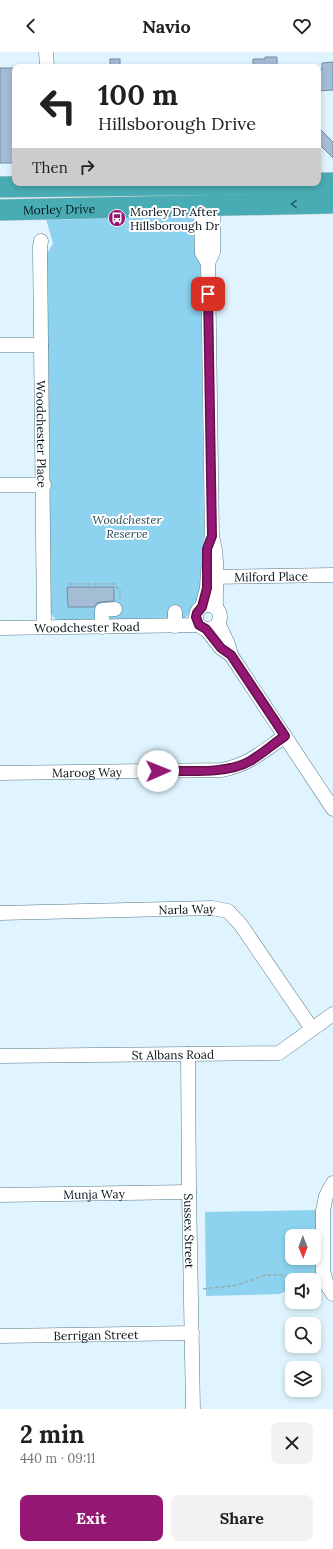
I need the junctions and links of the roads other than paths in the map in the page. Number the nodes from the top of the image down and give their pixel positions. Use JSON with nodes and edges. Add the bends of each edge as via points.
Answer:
{"nodes":[{"id":1,"x":46,"y":52,"type":"edge"},
{"id":2,"x":46,"y":64,"type":"edge"},
{"id":3,"x":333,"y":183,"type":"edge"},
{"id":4,"x":321,"y":184,"type":"edge"},
{"id":5,"x":24,"y":186,"type":"edge"},
{"id":6,"x":47,"y":186,"type":"edge"},
{"id":7,"x":63,"y":186,"type":"edge"},
{"id":8,"x":302,"y":186,"type":"edge"},
{"id":9,"x":0,"y":187,"type":"edge"},
{"id":10,"x":207,"y":195,"type":"junction"},
{"id":11,"x":333,"y":203,"type":"edge"},
{"id":12,"x":49,"y":209,"type":"junction"},
{"id":13,"x":0,"y":210,"type":"edge"},
{"id":14,"x":41,"y":241,"type":"dead end"},
{"id":15,"x":41,"y":344,"type":"junction"},
{"id":16,"x":0,"y":345,"type":"edge"},
{"id":17,"x":0,"y":485,"type":"edge"},
{"id":18,"x":44,"y":485,"type":"junction"},
{"id":19,"x":333,"y":575,"type":"edge"},
{"id":20,"x":213,"y":576,"type":"junction"},
{"id":21,"x":118,"y":604,"type":"road end"},
{"id":22,"x":206,"y":608,"type":"junction"},
{"id":23,"x":175,"y":619,"type":"junction"},
{"id":24,"x":208,"y":626,"type":"junction"},
{"id":25,"x":44,"y":627,"type":"junction"},
{"id":26,"x":102,"y":627,"type":"junction"},
{"id":27,"x":0,"y":628,"type":"edge"},
{"id":28,"x":285,"y":736,"type":"junction"},
{"id":29,"x":0,"y":773,"type":"edge"},
{"id":30,"x":333,"y":809,"type":"edge"},
{"id":31,"x":0,"y":913,"type":"edge"},
{"id":32,"x":333,"y":1014,"type":"edge"},
{"id":33,"x":312,"y":1029,"type":"junction"},
{"id":34,"x":188,"y":1054,"type":"junction"},
{"id":35,"x":0,"y":1056,"type":"edge"},
{"id":36,"x":333,"y":1183,"type":"edge"},
{"id":37,"x":189,"y":1192,"type":"junction"},
{"id":38,"x":0,"y":1195,"type":"edge"},
{"id":39,"x":333,"y":1294,"type":"edge"},
{"id":40,"x":192,"y":1333,"type":"junction"},
{"id":41,"x":0,"y":1336,"type":"edge"},
{"id":42,"x":193,"y":1409,"type":"edge"}],
"edges":[{"from":1,"to":2,"type":"street"},
{"from":3,"to":4,"type":"highway","name":"Morley Drive"},
{"from":5,"to":9,"type":"highway","name":"Morley Drive"},
{"from":6,"to":12,"type":"street"},
{"from":7,"to":10,"type":"highway","name":"Morley Drive"},
{"from":8,"to":10,"type":"highway","name":"Morley Drive"},
{"from":11,"to":10,"type":"highway","name":"Morley Drive","one_way":true},
{"from":10,"to":12,"type":"highway","name":"Morley Drive"},
{"from":10,"to":20,"type":"street","via":[[213,215],[213,252],[208,263],[212,536],[216,550]]},
{"from":12,"to":13,"type":"highway","name":"Morley Drive"},
{"from":14,"to":15,"type":"street","name":"Woodchester Place"},
{"from":15,"to":16,"type":"street"},
{"from":15,"to":18,"type":"street","name":"Woodchester Place"},
{"from":17,"to":18,"type":"street"},
{"from":18,"to":25,"type":"street","name":"Woodchester Place"},
{"from":19,"to":20,"type":"street","name":"Milford Place"},
{"from":20,"to":22,"type":"street"},
{"from":21,"to":26,"type":"street","via":[[102,610]]},
{"from":22,"to":23,"type":"street","via":[[187,620]]},
{"from":22,"to":24,"type":"street","via":[[196,617]]},
{"from":22,"to":24,"type":"street","via":[[219,612],[220,618]]},
{"from":23,"to":24,"type":"street","name":"Woodchester Road"},
{"from":23,"to":26,"type":"street","name":"Woodchester Road"},
{"from":24,"to":28,"type":"street","via":[[221,648],[231,655]]},
{"from":25,"to":26,"type":"street","name":"Woodchester Road"},
{"from":25,"to":27,"type":"street","name":"Woodchester Road"},
{"from":28,"to":29,"type":"street","name":"Maroog Way","via":[[250,762],[222,770]]},
{"from":28,"to":30,"type":"street"},
{"from":31,"to":33,"type":"street","name":"Narla Way","via":[[212,908],[228,911],[241,925]]},
{"from":32,"to":33,"type":"street","name":"St Albans Road"},
{"from":33,"to":34,"type":"street","name":"St Albans Road","via":[[279,1053]]},
{"from":34,"to":35,"type":"street","name":"St Albans Road"},
{"from":34,"to":37,"type":"street","name":"Sussex Street"},
{"from":36,"to":39,"type":"street","via":[[326,1196],[323,1210],[322,1263],[322,1271]]},
{"from":37,"to":38,"type":"street","name":"Munja Way"},
{"from":37,"to":40,"type":"street","name":"Sussex Street"},
{"from":40,"to":41,"type":"street","name":"Berrigan Street"},
{"from":40,"to":42,"type":"street","name":"Sussex Street"}]}
